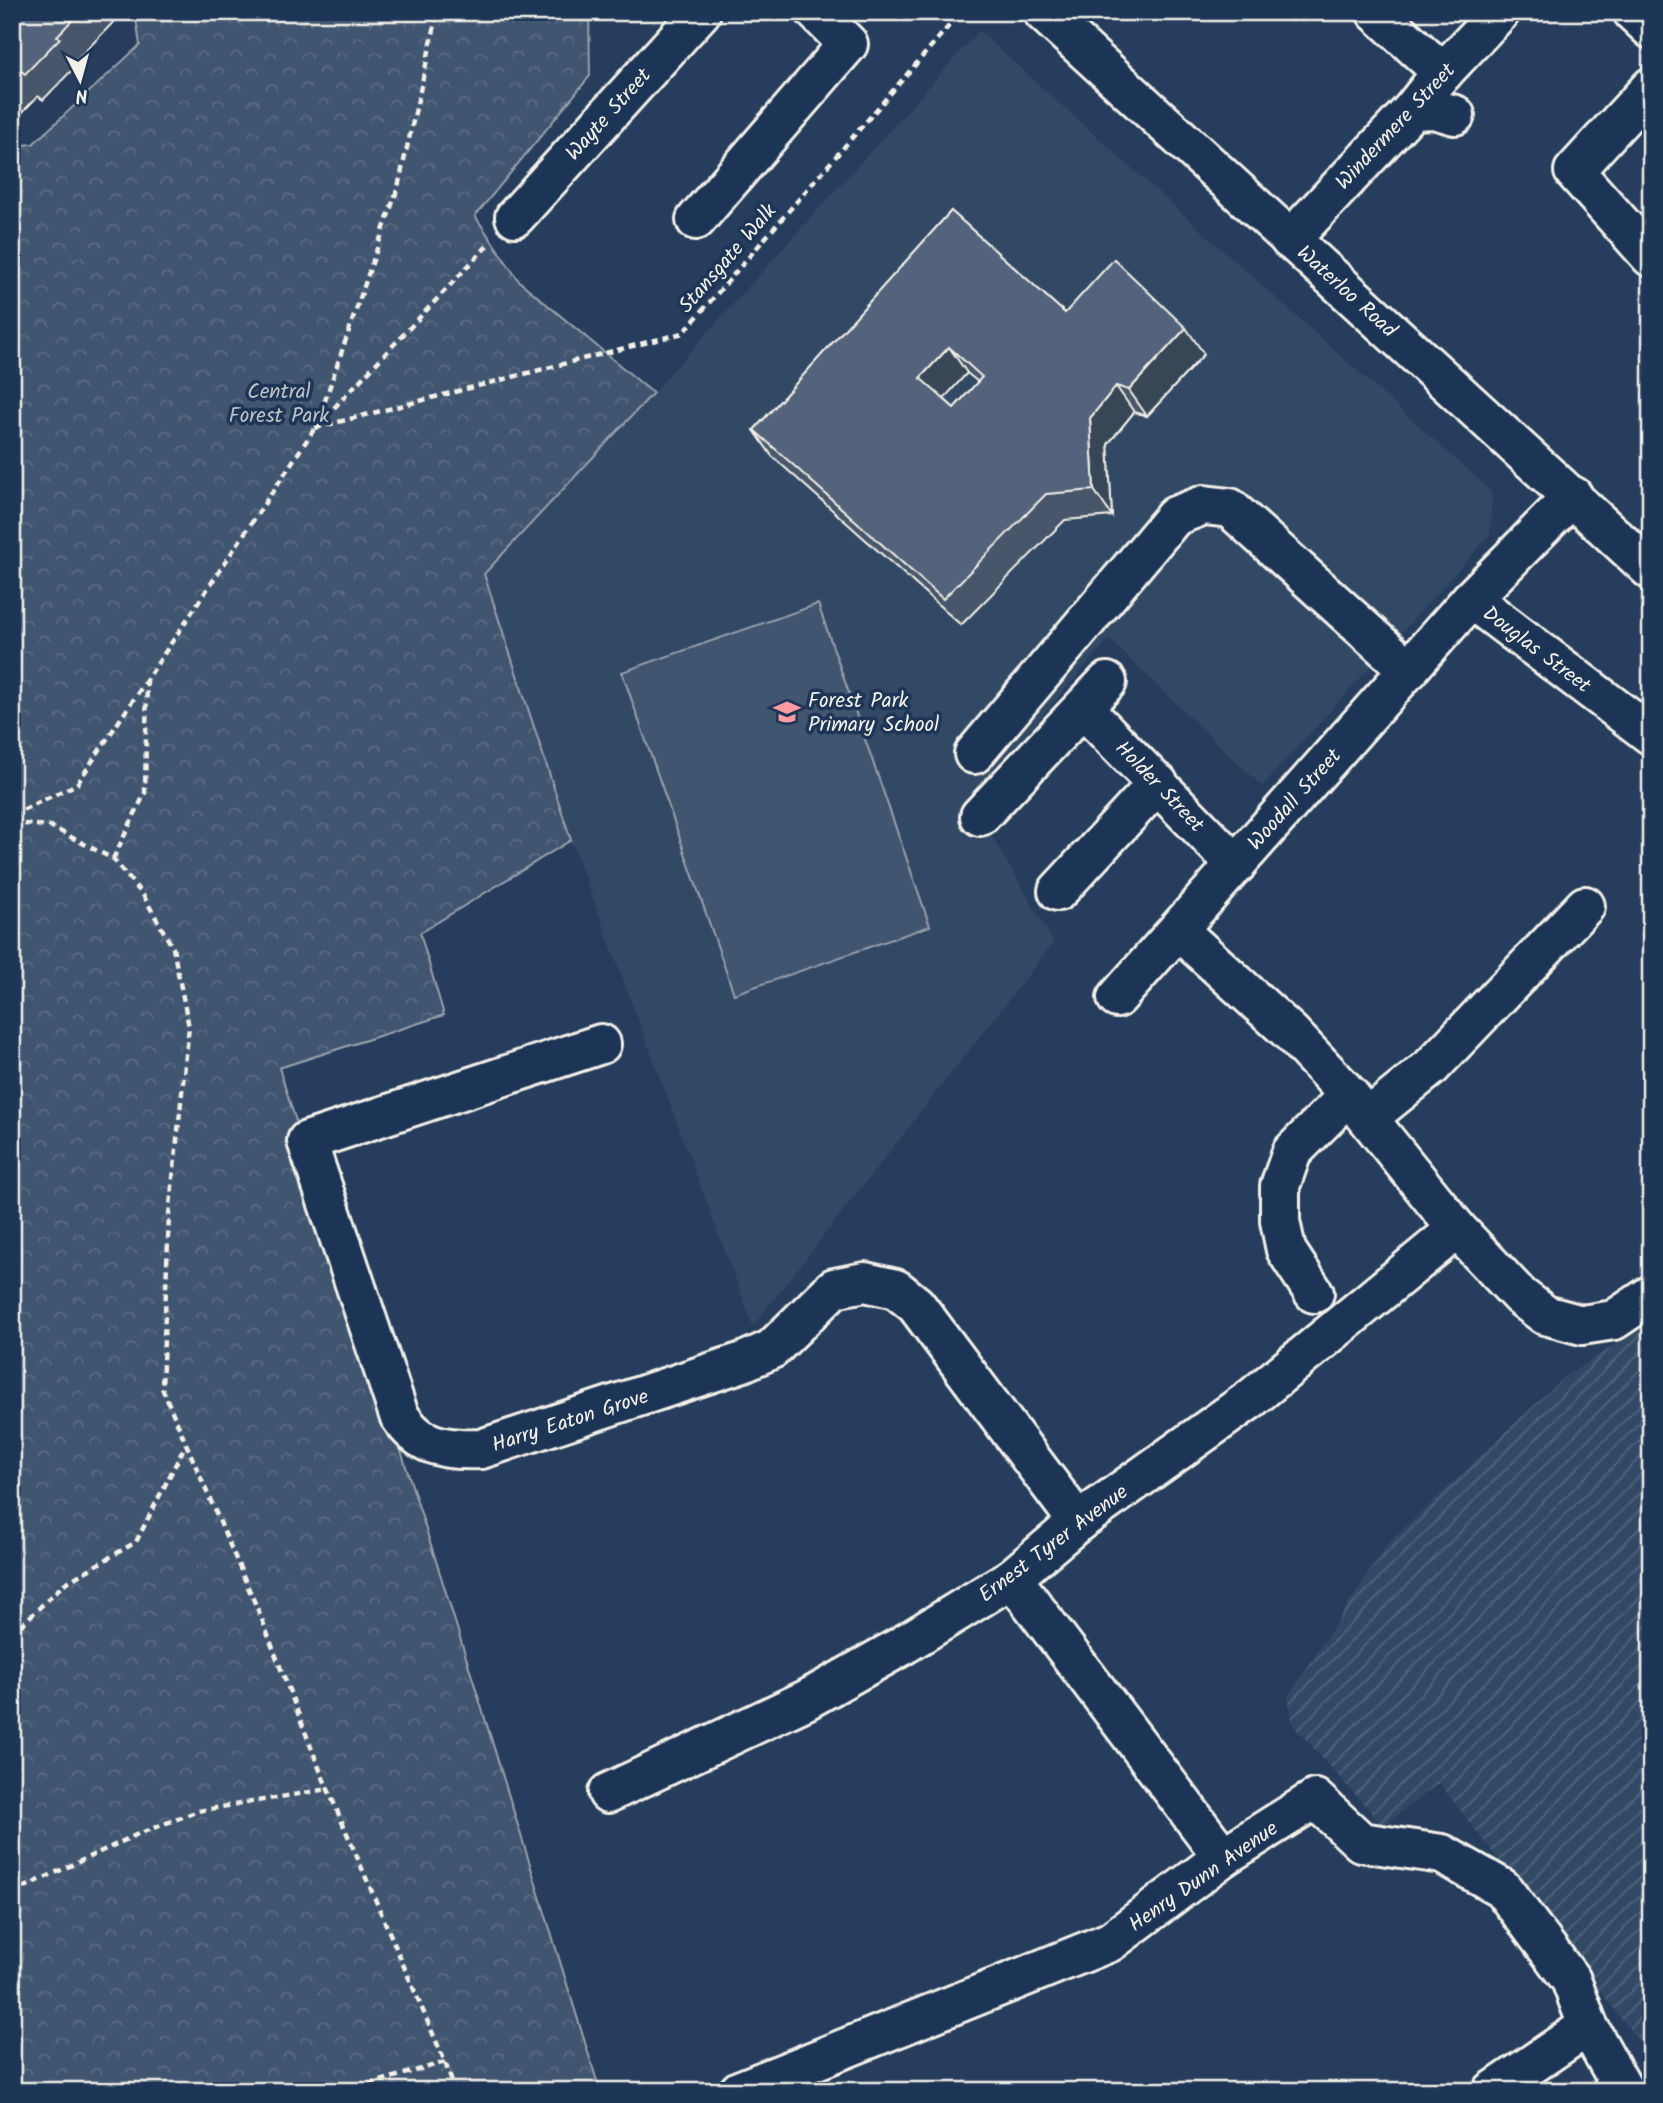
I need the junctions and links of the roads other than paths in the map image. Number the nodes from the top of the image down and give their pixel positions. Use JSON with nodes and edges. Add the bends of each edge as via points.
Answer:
{"nodes":[{"id":1,"x":701,"y":12,"type":"edge"},
{"id":2,"x":816,"y":12,"type":"edge"},
{"id":3,"x":1043,"y":12,"type":"edge"},
{"id":4,"x":1376,"y":12,"type":"edge"},
{"id":5,"x":1500,"y":12,"type":"edge"},
{"id":6,"x":1633,"y":12,"type":"edge"},
{"id":7,"x":1651,"y":29,"type":"edge"},
{"id":8,"x":1443,"y":73,"type":"junction"},
{"id":9,"x":1651,"y":87,"type":"edge"},
{"id":10,"x":1412,"y":110,"type":"junction"},
{"id":11,"x":1455,"y":115,"type":"dead end"},
{"id":12,"x":515,"y":217,"type":"road end"},
{"id":13,"x":696,"y":220,"type":"dead end"},
{"id":14,"x":1290,"y":240,"type":"junction"},
{"id":15,"x":1651,"y":257,"type":"edge"},
{"id":16,"x":1573,"y":496,"type":"junction"},
{"id":17,"x":1651,"y":570,"type":"edge"},
{"id":18,"x":1471,"y":599,"type":"junction"},
{"id":19,"x":1409,"y":670,"type":"junction"},
{"id":20,"x":1651,"y":735,"type":"edge"},
{"id":21,"x":974,"y":754,"type":"dead end"},
{"id":22,"x":1158,"y":783,"type":"junction"},
{"id":23,"x":980,"y":816,"type":"dead end"},
{"id":24,"x":1236,"y":865,"type":"junction"},
{"id":25,"x":1058,"y":891,"type":"dead end"},
{"id":26,"x":1585,"y":906,"type":"dead end"},
{"id":27,"x":1178,"y":930,"type":"junction"},
{"id":28,"x":1117,"y":998,"type":"dead end"},
{"id":29,"x":601,"y":1044,"type":"dead end"},
{"id":30,"x":1359,"y":1107,"type":"junction"},
{"id":31,"x":1457,"y":1229,"type":"junction"},
{"id":32,"x":1314,"y":1293,"type":"dead end"},
{"id":33,"x":1651,"y":1295,"type":"edge"},
{"id":34,"x":1078,"y":1522,"type":"junction"},
{"id":35,"x":1012,"y":1577,"type":"junction"},
{"id":36,"x":608,"y":1793,"type":"dead end"},
{"id":37,"x":1223,"y":1857,"type":"junction"},
{"id":38,"x":1588,"y":2026,"type":"junction"},
{"id":39,"x":739,"y":2091,"type":"edge"},
{"id":40,"x":1493,"y":2091,"type":"edge"},
{"id":41,"x":1624,"y":2091,"type":"edge"}],
"edges":[{"from":1,"to":12,"type":"main road","name":"Wayte Street"},
{"from":2,"to":13,"type":"main road","via":[[848,44]]},
{"from":3,"to":14,"type":"main road","name":"Waterloo Road"},
{"from":4,"to":8,"type":"main road"},
{"from":5,"to":8,"type":"main road","name":"Windermere Street"},
{"from":6,"to":7,"type":"main road"},
{"from":8,"to":10,"type":"main road","name":"Windermere Street"},
{"from":9,"to":15,"type":"main road","via":[[1574,171]]},
{"from":10,"to":11,"type":"main road","via":[[1434,109]]},
{"from":10,"to":14,"type":"main road","name":"Windermere Street"},
{"from":14,"to":16,"type":"main road","name":"Waterloo Road"},
{"from":16,"to":17,"type":"main road","name":"Waterloo Road"},
{"from":16,"to":18,"type":"main road","name":"Douglas Street"},
{"from":18,"to":19,"type":"main road","name":"Woodall Street"},
{"from":18,"to":20,"type":"main road","name":"Douglas Street"},
{"from":19,"to":21,"type":"main road","via":[[1230,508],[1204,505],[1175,516]]},
{"from":19,"to":24,"type":"main road","name":"Woodall Street"},
{"from":22,"to":23,"type":"main road","name":"Holder Street","via":[[1095,695]]},
{"from":22,"to":24,"type":"main road","name":"Holder Street"},
{"from":22,"to":25,"type":"main road"},
{"from":24,"to":27,"type":"main road","name":"Woodall Street"},
{"from":26,"to":30,"type":"main road","via":[[1430,1068]]},
{"from":27,"to":28,"type":"main road","name":"Woodall Street"},
{"from":27,"to":30,"type":"main road","via":[[1291,1033]]},
{"from":29,"to":34,"type":"main road","name":"Harry Eaton Grove","via":[[307,1141],[399,1415],[415,1434],[457,1450],[481,1449],[743,1362],[772,1349],[834,1288],[865,1282],[896,1289],[916,1305]]},
{"from":30,"to":31,"type":"main road"},
{"from":30,"to":32,"type":"main road","via":[[1292,1152],[1280,1186],[1286,1250]]},
{"from":31,"to":33,"type":"main road","via":[[1520,1296],[1545,1315],[1581,1325],[1615,1320]]},
{"from":31,"to":34,"type":"main road","name":"Ernest Tyrer Avenue","via":[[1252,1398]]},
{"from":34,"to":35,"type":"main road","name":"Ernest Tyrer Avenue"},
{"from":35,"to":36,"type":"main road","name":"Ernest Tyrer Avenue","via":[[806,1700]]},
{"from":35,"to":37,"type":"main road"},
{"from":37,"to":38,"type":"main road","name":"Henry Dunn Avenue","via":[[1315,1799],[1361,1842],[1442,1854],[1502,1888],[1571,1980]]},
{"from":37,"to":39,"type":"main road","name":"Henry Dunn Avenue","via":[[1110,1942]]},
{"from":38,"to":40,"type":"main road"},
{"from":38,"to":41,"type":"main road"}]}
